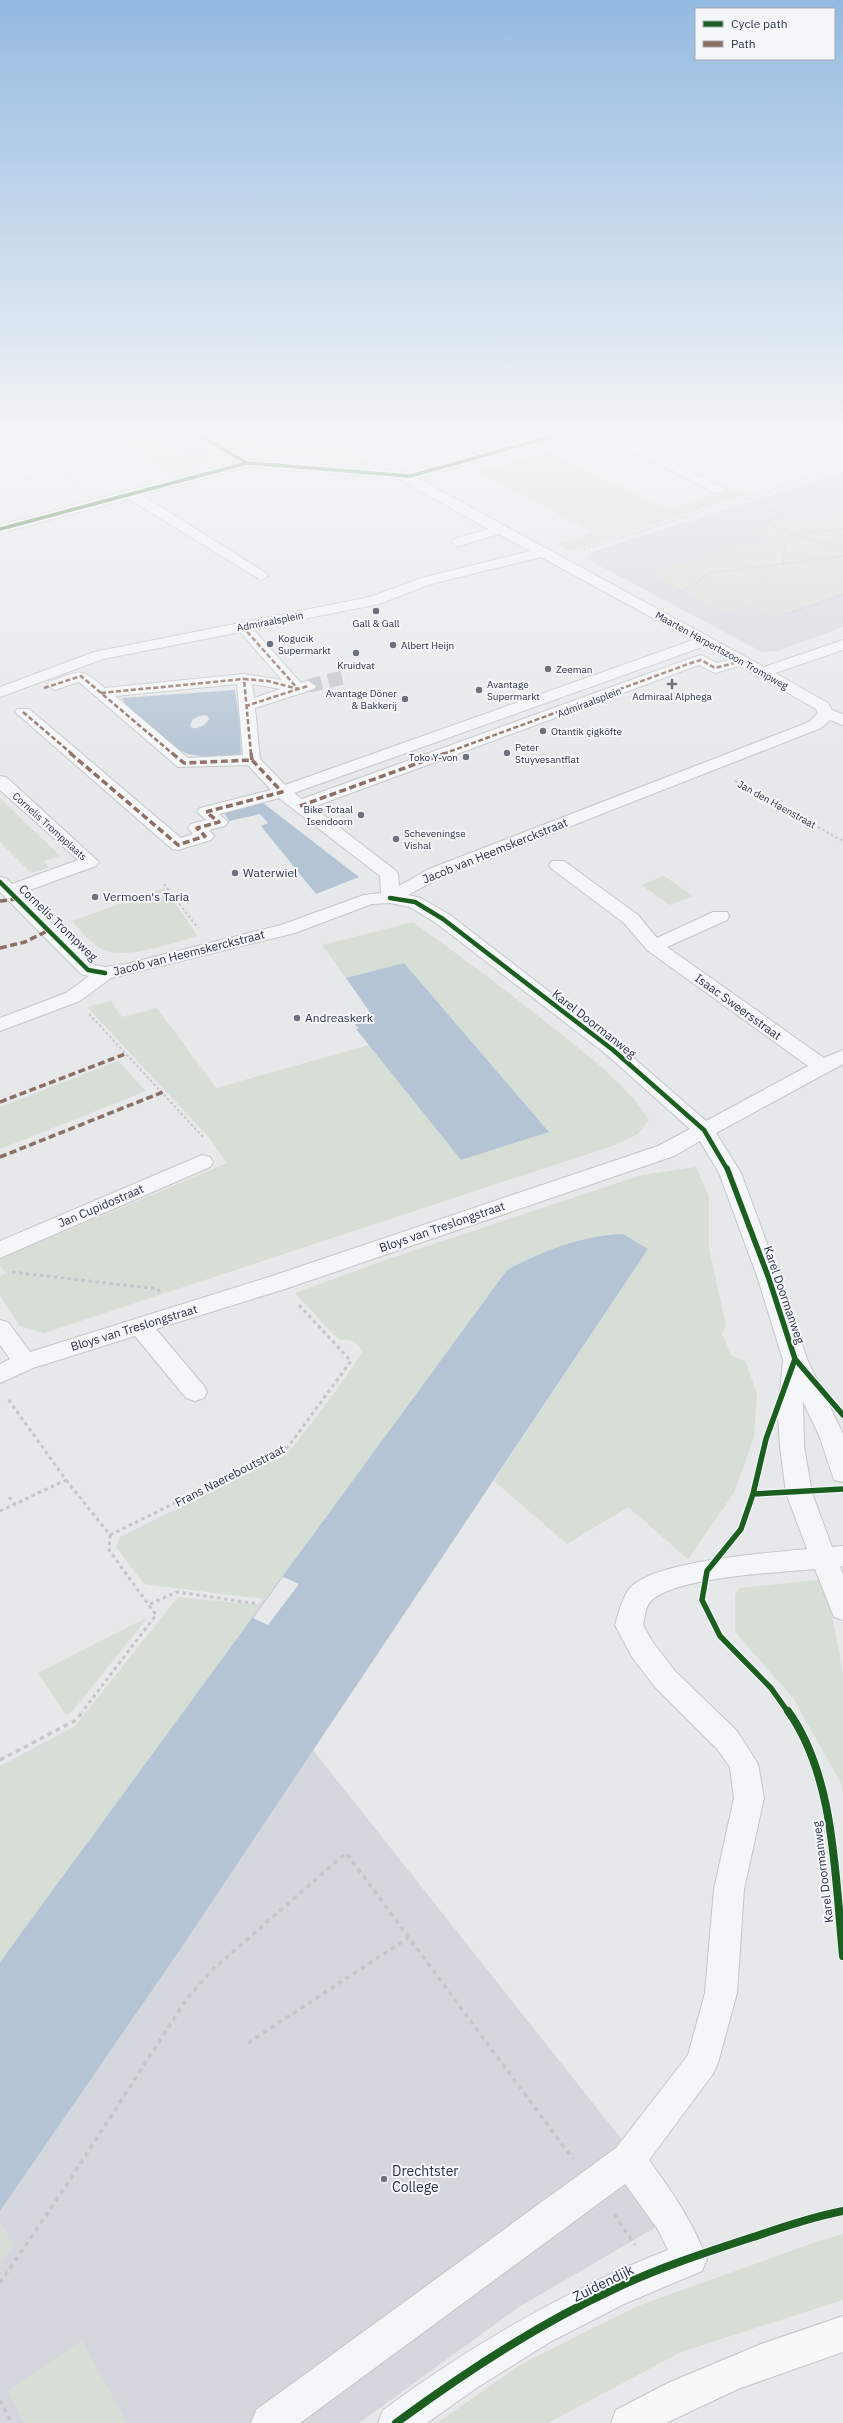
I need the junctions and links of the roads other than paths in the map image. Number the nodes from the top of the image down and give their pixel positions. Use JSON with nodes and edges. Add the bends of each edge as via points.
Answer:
{"nodes":[{"id":1,"x":218,"y":549,"type":"edge"},
{"id":2,"x":534,"y":549,"type":"edge"},
{"id":3,"x":547,"y":556,"type":"junction"},
{"id":4,"x":261,"y":576,"type":"dead end"},
{"id":5,"x":245,"y":629,"type":"dead end"},
{"id":6,"x":705,"y":641,"type":"junction"},
{"id":7,"x":843,"y":645,"type":"edge"},
{"id":8,"x":742,"y":661,"type":"junction"},
{"id":9,"x":763,"y":672,"type":"junction"},
{"id":10,"x":244,"y":679,"type":"junction"},
{"id":11,"x":40,"y":685,"type":"junction"},
{"id":12,"x":3,"y":686,"type":"edge"},
{"id":13,"x":303,"y":688,"type":"junction"},
{"id":14,"x":101,"y":693,"type":"junction"},
{"id":15,"x":246,"y":706,"type":"junction"},
{"id":16,"x":23,"y":712,"type":"dead end"},
{"id":17,"x":826,"y":713,"type":"junction"},
{"id":18,"x":843,"y":720,"type":"edge"},
{"id":19,"x":252,"y":760,"type":"junction"},
{"id":20,"x":0,"y":781,"type":"edge"},
{"id":21,"x":282,"y":792,"type":"junction"},
{"id":22,"x":300,"y":806,"type":"junction"},
{"id":23,"x":558,"y":865,"type":"dead end"},
{"id":24,"x":5,"y":887,"type":"edge"},
{"id":25,"x":390,"y":898,"type":"junction"},
{"id":26,"x":720,"y":916,"type":"dead end"},
{"id":27,"x":654,"y":946,"type":"junction"},
{"id":28,"x":105,"y":973,"type":"junction"},
{"id":29,"x":0,"y":1025,"type":"edge"},
{"id":30,"x":843,"y":1056,"type":"edge"},
{"id":31,"x":823,"y":1068,"type":"junction"},
{"id":32,"x":704,"y":1130,"type":"junction"},
{"id":33,"x":202,"y":1162,"type":"road end"},
{"id":34,"x":0,"y":1250,"type":"edge"},
{"id":35,"x":141,"y":1327,"type":"junction"},
{"id":36,"x":0,"y":1328,"type":"edge"},
{"id":37,"x":795,"y":1359,"type":"junction"},
{"id":38,"x":26,"y":1362,"type":"junction"},
{"id":39,"x":2,"y":1384,"type":"edge"},
{"id":40,"x":195,"y":1392,"type":"dead end"},
{"id":41,"x":843,"y":1473,"type":"edge"},
{"id":42,"x":834,"y":1557,"type":"edge"},
{"id":43,"x":843,"y":1608,"type":"edge"},
{"id":44,"x":628,"y":2160,"type":"junction"},
{"id":45,"x":843,"y":2334,"type":"edge"},
{"id":46,"x":269,"y":2423,"type":"edge"},
{"id":47,"x":396,"y":2423,"type":"edge"},
{"id":48,"x":629,"y":2423,"type":"edge"}],
"edges":[{"from":1,"to":4,"type":"street"},
{"from":2,"to":3,"type":"street","name":"Maarten Harpertszoon Trompweg"},
{"from":3,"to":6,"type":"street","name":"Maarten Harpertszoon Trompweg"},
{"from":3,"to":11,"type":"street","name":"Admiraalsplein","via":[[426,581],[374,601],[99,655],[58,670]]},
{"from":5,"to":13,"type":"street","name":"Admiraalsplein"},
{"from":6,"to":8,"type":"street","name":"Maarten Harpertszoon Trompweg"},
{"from":6,"to":21,"type":"street","name":"Admiraalsplein"},
{"from":7,"to":9,"type":"street"},
{"from":8,"to":9,"type":"street","name":"Maarten Harpertszoon Trompweg"},
{"from":8,"to":22,"type":"street","name":"Admiraalsplein","via":[[716,668],[701,660]]},
{"from":9,"to":17,"type":"street","name":"Maarten Harpertszoon Trompweg","via":[[822,706]]},
{"from":10,"to":13,"type":"street"},
{"from":10,"to":14,"type":"street"},
{"from":10,"to":15,"type":"street"},
{"from":11,"to":12,"type":"street","name":"Admiraalsplein"},
{"from":11,"to":14,"type":"street","name":"Admiraalsplein","via":[[81,676]]},
{"from":13,"to":15,"type":"street"},
{"from":14,"to":19,"type":"street","name":"Admiraalsplein","via":[[184,763]]},
{"from":15,"to":19,"type":"street"},
{"from":16,"to":21,"type":"street","name":"Admiraalsplein","via":[[178,845],[205,836],[197,828],[219,822],[206,812]]},
{"from":17,"to":18,"type":"street","name":"Maarten Harpertszoon Trompweg"},
{"from":17,"to":25,"type":"street","name":"Jacob van Heemskerckstraat","via":[[815,725],[435,873]]},
{"from":19,"to":21,"type":"street"},
{"from":20,"to":24,"type":"street","name":"Cornelis Trompplaats","via":[[90,862]]},
{"from":21,"to":22,"type":"street"},
{"from":22,"to":25,"type":"street","via":[[389,874]]},
{"from":23,"to":27,"type":"street","name":"Isaac Sweersstraat","via":[[631,919]]},
{"from":24,"to":28,"type":"street","name":"Cornelis Trompweg","via":[[88,970]]},
{"from":25,"to":28,"type":"street","name":"Jacob van Heemskerckstraat","via":[[370,900],[288,929]]},
{"from":25,"to":32,"type":"street","name":"Karel Doormanweg","via":[[415,902],[443,919],[613,1050]]},
{"from":26,"to":27,"type":"street"},
{"from":27,"to":31,"type":"street","name":"Isaac Sweersstraat"},
{"from":28,"to":29,"type":"street","name":"Jacob van Heemskerckstraat","via":[[73,997]]},
{"from":30,"to":31,"type":"street","name":"Bloys van Treslongstraat"},
{"from":31,"to":32,"type":"street","name":"Bloys van Treslongstraat"},
{"from":32,"to":35,"type":"street","name":"Bloys van Treslongstraat","via":[[666,1151]]},
{"from":32,"to":37,"type":"street","name":"Karel Doormanweg","via":[[730,1173]]},
{"from":33,"to":34,"type":"street","name":"Jan Cupidostraat"},
{"from":35,"to":38,"type":"street","name":"Bloys van Treslongstraat"},
{"from":35,"to":40,"type":"street"},
{"from":36,"to":38,"type":"street"},
{"from":37,"to":41,"type":"street","name":"Karel Doormanweg","via":[[832,1435]]},
{"from":37,"to":42,"type":"street","name":"Karel Doormanweg","via":[[790,1416],[799,1493]]},
{"from":38,"to":39,"type":"street","name":"Bloys van Treslongstraat"},
{"from":42,"to":43,"type":"street","name":"Karel Doormanweg"},
{"from":42,"to":44,"type":"street","via":[[707,1571],[665,1581],[644,1591],[634,1605],[629,1625],[642,1649],[665,1679],[727,1740],[744,1764],[749,1798],[728,1889],[721,1993],[702,2063]]},
{"from":44,"to":46,"type":"street"},
{"from":44,"to":47,"type":"street","name":"Zuidendijk","via":[[668,2216],[690,2259],[648,2274],[588,2302],[530,2334],[430,2398]]},
{"from":45,"to":48,"type":"main road","via":[[751,2364],[668,2401]]}]}
